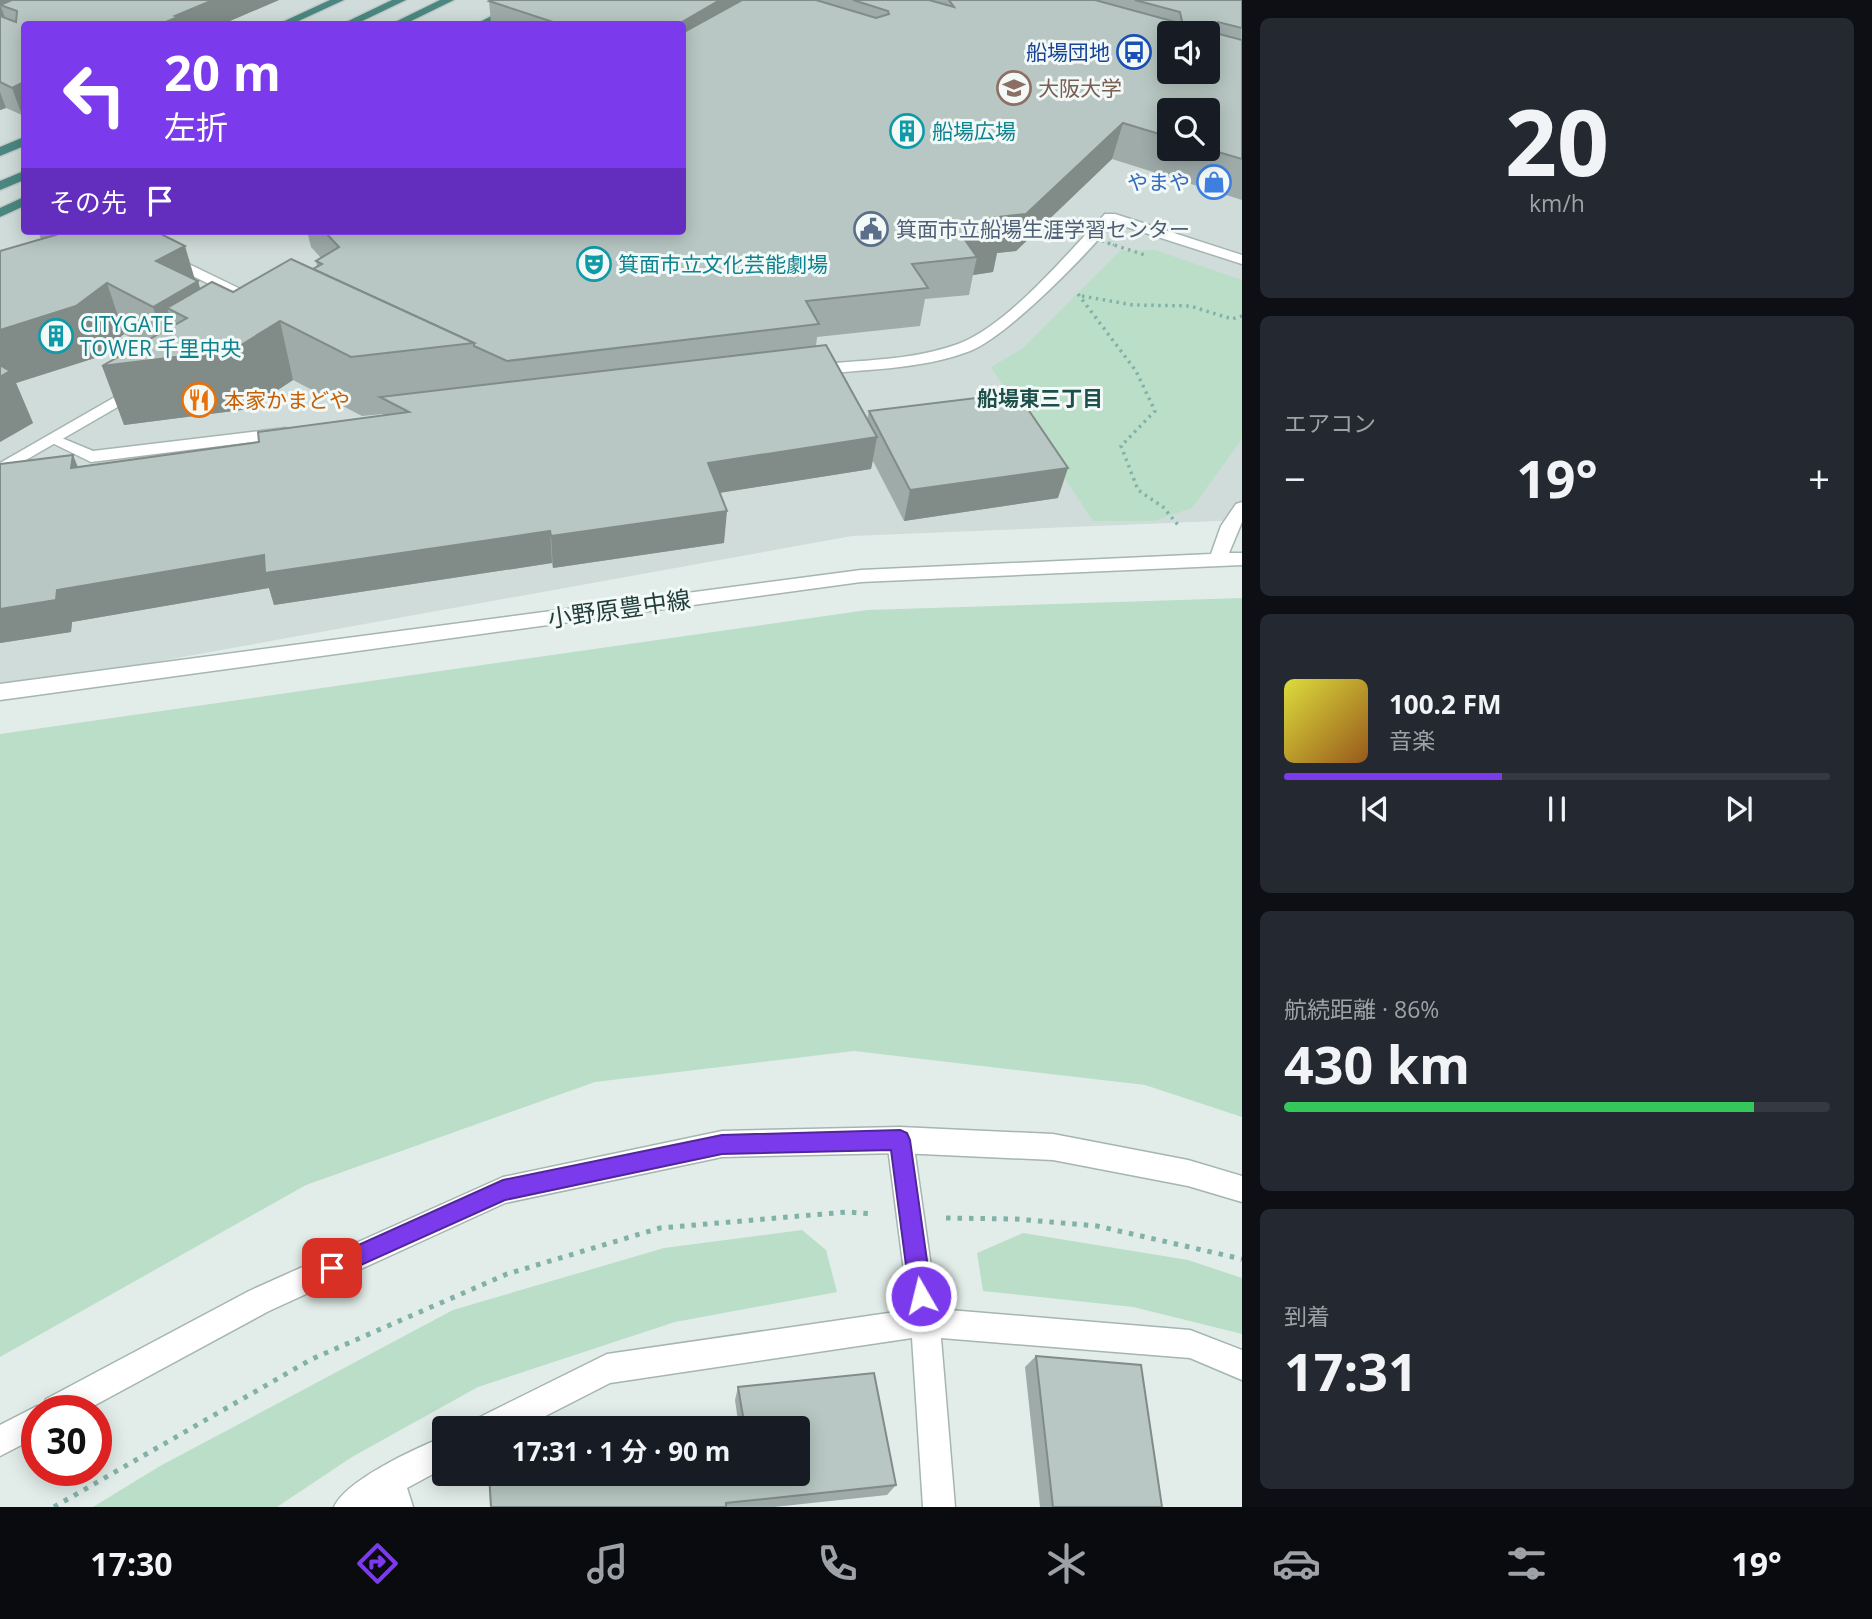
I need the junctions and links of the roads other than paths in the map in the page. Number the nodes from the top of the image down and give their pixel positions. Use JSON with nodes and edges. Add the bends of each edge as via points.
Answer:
{"nodes":[{"id":1,"x":339,"y":0,"type":"edge"},
{"id":2,"x":401,"y":0,"type":"edge"},
{"id":3,"x":449,"y":0,"type":"edge"},
{"id":4,"x":531,"y":0,"type":"edge"},
{"id":5,"x":291,"y":21,"type":"edge"},
{"id":6,"x":355,"y":21,"type":"edge"},
{"id":7,"x":404,"y":21,"type":"edge"},
{"id":8,"x":488,"y":21,"type":"edge"},
{"id":9,"x":21,"y":142,"type":"edge"},
{"id":10,"x":0,"y":152,"type":"edge"},
{"id":11,"x":21,"y":176,"type":"edge"},
{"id":12,"x":0,"y":186,"type":"edge"},
{"id":13,"x":21,"y":202,"type":"edge"},
{"id":14,"x":0,"y":213,"type":"edge"},
{"id":15,"x":149,"y":249,"type":"edge"},
{"id":16,"x":1242,"y":260,"type":"edge"},
{"id":17,"x":262,"y":310,"type":"edge"},
{"id":18,"x":798,"y":372,"type":"edge"},
{"id":19,"x":160,"y":376,"type":"edge"},
{"id":20,"x":299,"y":431,"type":"edge"},
{"id":21,"x":52,"y":439,"type":"junction"},
{"id":22,"x":0,"y":470,"type":"edge"},
{"id":23,"x":1242,"y":508,"type":"edge"},
{"id":24,"x":1218,"y":559,"type":"junction"},
{"id":25,"x":1242,"y":559,"type":"edge"},
{"id":26,"x":0,"y":692,"type":"edge"},
{"id":27,"x":900,"y":1140,"type":"junction"},
{"id":28,"x":1242,"y":1189,"type":"edge"},
{"id":29,"x":925,"y":1322,"type":"junction"},
{"id":30,"x":1242,"y":1365,"type":"edge"},
{"id":31,"x":85,"y":1395,"type":"edge"},
{"id":32,"x":514,"y":1416,"type":"edge"},
{"id":33,"x":21,"y":1430,"type":"edge"},
{"id":34,"x":0,"y":1441,"type":"edge"},
{"id":35,"x":432,"y":1462,"type":"edge"},
{"id":36,"x":393,"y":1494,"type":"edge"},
{"id":37,"x":350,"y":1507,"type":"edge"},
{"id":38,"x":939,"y":1507,"type":"edge"}],
"edges":[{"from":1,"to":5,"type":"highway"},
{"from":2,"to":6,"type":"highway"},
{"from":3,"to":7,"type":"highway"},
{"from":4,"to":8,"type":"highway"},
{"from":9,"to":10,"type":"highway"},
{"from":11,"to":12,"type":"highway"},
{"from":13,"to":14,"type":"highway"},
{"from":15,"to":17,"type":"street"},
{"from":16,"to":18,"type":"street","via":[[1110,218],[1002,324],[968,346],[923,357]]},
{"from":19,"to":21,"type":"street"},
{"from":20,"to":21,"type":"street","via":[[91,457]]},
{"from":21,"to":22,"type":"street"},
{"from":23,"to":24,"type":"street"},
{"from":24,"to":25,"type":"street","name":"小野原豊中線"},
{"from":24,"to":26,"type":"street","name":"小野原豊中線","via":[[861,576]]},
{"from":27,"to":28,"type":"street","via":[[1053,1147],[1188,1172]]},
{"from":27,"to":29,"type":"street"},
{"from":27,"to":31,"type":"street","via":[[722,1144],[503,1190],[259,1301]]},
{"from":29,"to":30,"type":"street","via":[[1190,1344]]},
{"from":29,"to":32,"type":"street","via":[[607,1368]]},
{"from":29,"to":38,"type":"street"},
{"from":33,"to":34,"type":"street"},
{"from":35,"to":36,"type":"street"},
{"from":36,"to":37,"type":"street"}]}
